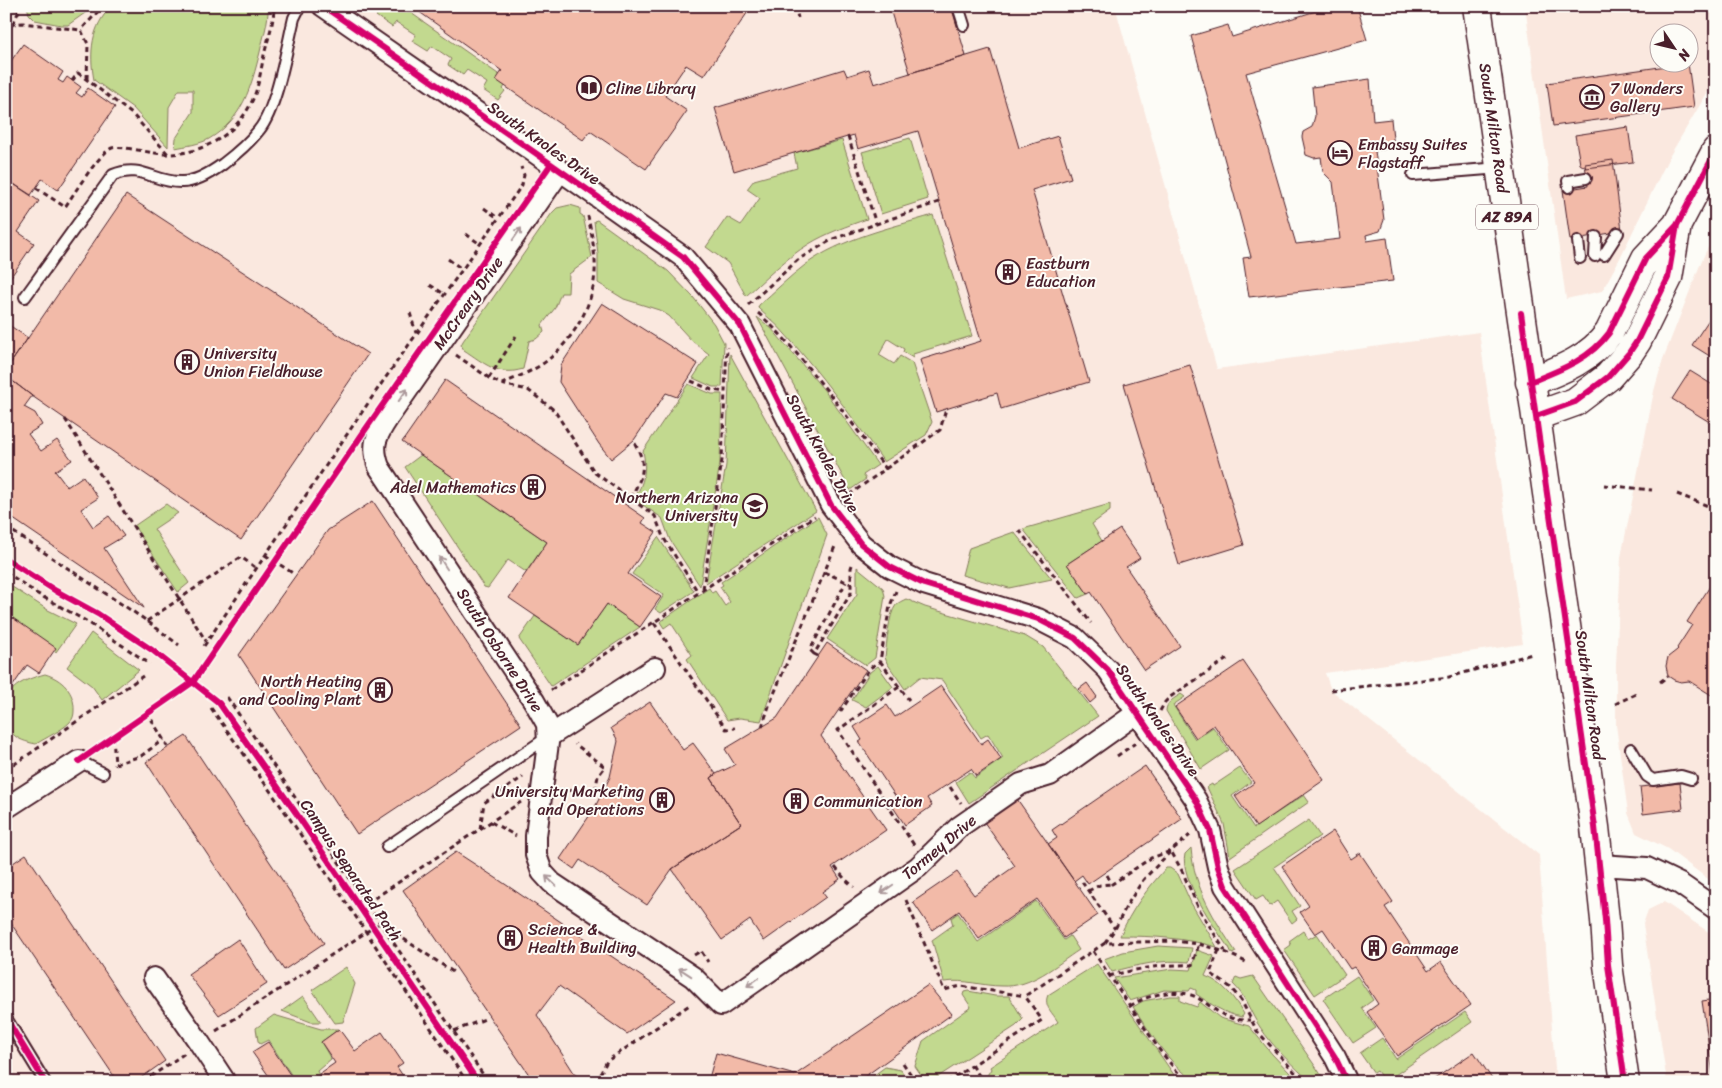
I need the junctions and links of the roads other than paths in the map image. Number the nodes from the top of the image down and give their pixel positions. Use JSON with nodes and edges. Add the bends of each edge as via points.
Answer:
{"nodes":[{"id":1,"x":300,"y":6,"type":"edge"},
{"id":2,"x":323,"y":6,"type":"edge"},
{"id":3,"x":958,"y":6,"type":"edge"},
{"id":4,"x":1476,"y":6,"type":"edge"},
{"id":5,"x":964,"y":25,"type":"dead end"},
{"id":6,"x":1716,"y":151,"type":"edge"},
{"id":7,"x":1500,"y":168,"type":"junction"},
{"id":8,"x":560,"y":171,"type":"junction"},
{"id":9,"x":1413,"y":175,"type":"dead end"},
{"id":10,"x":1586,"y":178,"type":"dead end"},
{"id":11,"x":1569,"y":187,"type":"dead end"},
{"id":12,"x":1677,"y":225,"type":"junction"},
{"id":13,"x":1618,"y":233,"type":"dead end"},
{"id":14,"x":1596,"y":237,"type":"dead end"},
{"id":15,"x":1578,"y":241,"type":"dead end"},
{"id":16,"x":1580,"y":258,"type":"dead end"},
{"id":17,"x":25,"y":296,"type":"dead end"},
{"id":18,"x":1530,"y":382,"type":"junction"},
{"id":19,"x":1536,"y":416,"type":"junction"},
{"id":20,"x":377,"y":436,"type":"joint"},
{"id":21,"x":655,"y":668,"type":"dead end"},
{"id":22,"x":1136,"y":714,"type":"junction"},
{"id":23,"x":548,"y":737,"type":"junction"},
{"id":24,"x":1631,"y":749,"type":"dead end"},
{"id":25,"x":79,"y":762,"type":"joint"},
{"id":26,"x":103,"y":773,"type":"dead end"},
{"id":27,"x":1691,"y":779,"type":"dead end"},
{"id":28,"x":6,"y":808,"type":"edge"},
{"id":29,"x":387,"y":847,"type":"dead end"},
{"id":30,"x":1599,"y":865,"type":"junction"},
{"id":31,"x":1716,"y":908,"type":"edge"},
{"id":32,"x":154,"y":978,"type":"dead end"},
{"id":33,"x":714,"y":998,"type":"joint"},
{"id":34,"x":6,"y":1018,"type":"edge"},
{"id":35,"x":224,"y":1080,"type":"dead end"},
{"id":36,"x":45,"y":1082,"type":"edge"},
{"id":37,"x":1346,"y":1082,"type":"edge"},
{"id":38,"x":1625,"y":1082,"type":"edge"}],
"edges":[{"from":1,"to":17,"type":"lane","via":[[272,102],[260,129],[210,174],[185,182],[167,182],[135,170],[113,175]]},
{"from":2,"to":8,"type":"street","name":"South Knoles Drive"},
{"from":3,"to":5,"type":"lane"},
{"from":4,"to":7,"type":"main road","name":"South Milton Road","number":"AZ 89A"},
{"from":6,"to":12,"type":"main road"},
{"from":7,"to":9,"type":"lane"},
{"from":7,"to":18,"type":"main road","name":"South Milton Road","number":"AZ 89A"},
{"from":20,"to":8,"type":"street","name":"McCreary Drive","one_way":true},
{"from":8,"to":22,"type":"street","name":"South Knoles Drive","via":[[683,257],[740,325],[832,505],[861,544],[890,567],[924,584],[1038,619],[1075,638],[1108,670]]},
{"from":10,"to":11,"type":"lane","via":[[1568,181]]},
{"from":12,"to":18,"type":"main road","via":[[1646,258],[1601,344],[1573,365]]},
{"from":12,"to":19,"type":"main road","via":[[1668,278],[1628,354],[1608,377],[1575,402]]},
{"from":13,"to":14,"type":"lane","via":[[1599,256]]},
{"from":15,"to":16,"type":"lane"},
{"from":18,"to":19,"type":"main road","name":"South Milton Road"},
{"from":19,"to":30,"type":"main road","name":"South Milton Road"},
{"from":23,"to":20,"type":"street","name":"South Osborne Drive","one_way":true,"via":[[547,724],[534,701],[379,467],[374,454]]},
{"from":21,"to":23,"type":"street"},
{"from":22,"to":33,"type":"street","name":"Tormey Drive","one_way":true,"via":[[1050,775],[1021,784],[959,827],[918,868]]},
{"from":22,"to":37,"type":"street","name":"South Knoles Drive","via":[[1196,800],[1210,830],[1225,886],[1335,1057]]},
{"from":23,"to":29,"type":"lane"},
{"from":33,"to":23,"type":"street","name":"South Osborne Drive","one_way":true,"via":[[693,977],[552,883],[542,872],[536,855],[536,836]]},
{"from":24,"to":27,"type":"lane","via":[[1647,776],[1654,780],[1681,776]]},
{"from":25,"to":26,"type":"lane"},
{"from":25,"to":28,"type":"street"},
{"from":30,"to":31,"type":"street","via":[[1647,868],[1680,884]]},
{"from":30,"to":38,"type":"main road","name":"South Milton Road","via":[[1608,965]]},
{"from":32,"to":35,"type":"street"},
{"from":34,"to":36,"type":"lane"}]}
